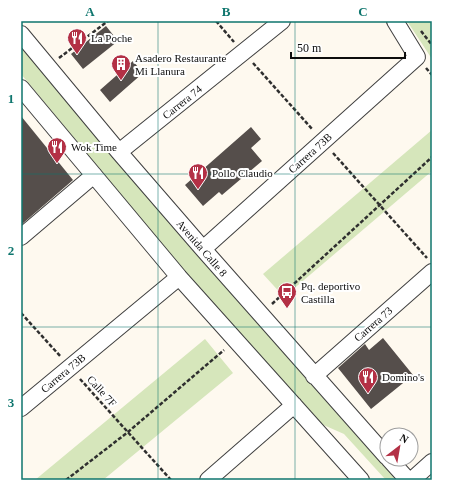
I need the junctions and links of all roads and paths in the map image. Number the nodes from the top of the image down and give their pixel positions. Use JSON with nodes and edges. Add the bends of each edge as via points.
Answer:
{"nodes":[{"id":1,"x":108,"y":21,"type":"edge"},
{"id":2,"x":282,"y":21,"type":"edge"},
{"id":3,"x":395,"y":21,"type":"edge"},
{"id":4,"x":418,"y":28,"type":"dead end"},
{"id":5,"x":21,"y":34,"type":"edge"},
{"id":6,"x":432,"y":45,"type":"edge"},
{"id":7,"x":48,"y":66,"type":"junction"},
{"id":8,"x":21,"y":88,"type":"edge"},
{"id":9,"x":119,"y":152,"type":"junction"},
{"id":10,"x":432,"y":157,"type":"edge"},
{"id":11,"x":94,"y":175,"type":"junction"},
{"id":12,"x":21,"y":238,"type":"edge"},
{"id":13,"x":203,"y":249,"type":"junction"},
{"id":14,"x":432,"y":272,"type":"edge"},
{"id":15,"x":179,"y":277,"type":"junction"},
{"id":16,"x":268,"y":308,"type":"dead end"},
{"id":17,"x":21,"y":313,"type":"edge"},
{"id":18,"x":227,"y":347,"type":"dead end"},
{"id":19,"x":70,"y":367,"type":"junction"},
{"id":20,"x":314,"y":376,"type":"junction"},
{"id":21,"x":294,"y":405,"type":"junction"},
{"id":22,"x":21,"y":408,"type":"edge"},
{"id":23,"x":128,"y":432,"type":"junction"},
{"id":24,"x":379,"y":448,"type":"edge"},
{"id":25,"x":432,"y":462,"type":"edge"},
{"id":26,"x":396,"y":467,"type":"edge"},
{"id":27,"x":66,"y":480,"type":"edge"},
{"id":28,"x":171,"y":480,"type":"edge"},
{"id":29,"x":208,"y":480,"type":"edge"},
{"id":30,"x":361,"y":480,"type":"edge"},
{"id":31,"x":408,"y":480,"type":"edge"},
{"id":32,"x":412,"y":480,"type":"edge"}],
"edges":[{"from":1,"to":7,"type":"path"},
{"from":2,"to":9,"type":"street","name":"Carrera 74"},
{"from":3,"to":13,"type":"street","name":"Carrera 73B","via":[[417,57]]},
{"from":4,"to":6,"type":"path"},
{"from":5,"to":7,"type":"street","name":"Avenida Calle 8"},
{"from":7,"to":9,"type":"street","name":"Avenida Calle 8"},
{"from":8,"to":11,"type":"street"},
{"from":9,"to":13,"type":"street","name":"Avenida Calle 8"},
{"from":10,"to":16,"type":"path"},
{"from":11,"to":12,"type":"street"},
{"from":11,"to":15,"type":"street"},
{"from":13,"to":20,"type":"street","name":"Avenida Calle 8"},
{"from":14,"to":20,"type":"street","name":"Carrera 73"},
{"from":15,"to":19,"type":"street","name":"Carrera 73B"},
{"from":15,"to":21,"type":"street"},
{"from":17,"to":19,"type":"path","name":"Calle 7F"},
{"from":18,"to":23,"type":"path"},
{"from":19,"to":22,"type":"street","name":"Carrera 73B"},
{"from":19,"to":23,"type":"path","name":"Calle 7F"},
{"from":20,"to":24,"type":"street","name":"Avenida Calle 8"},
{"from":21,"to":29,"type":"street"},
{"from":21,"to":30,"type":"street"},
{"from":23,"to":27,"type":"path"},
{"from":23,"to":28,"type":"path","name":"Calle 7F"},
{"from":25,"to":32,"type":"street"},
{"from":26,"to":31,"type":"street","name":"Avenida Calle 8"}]}
